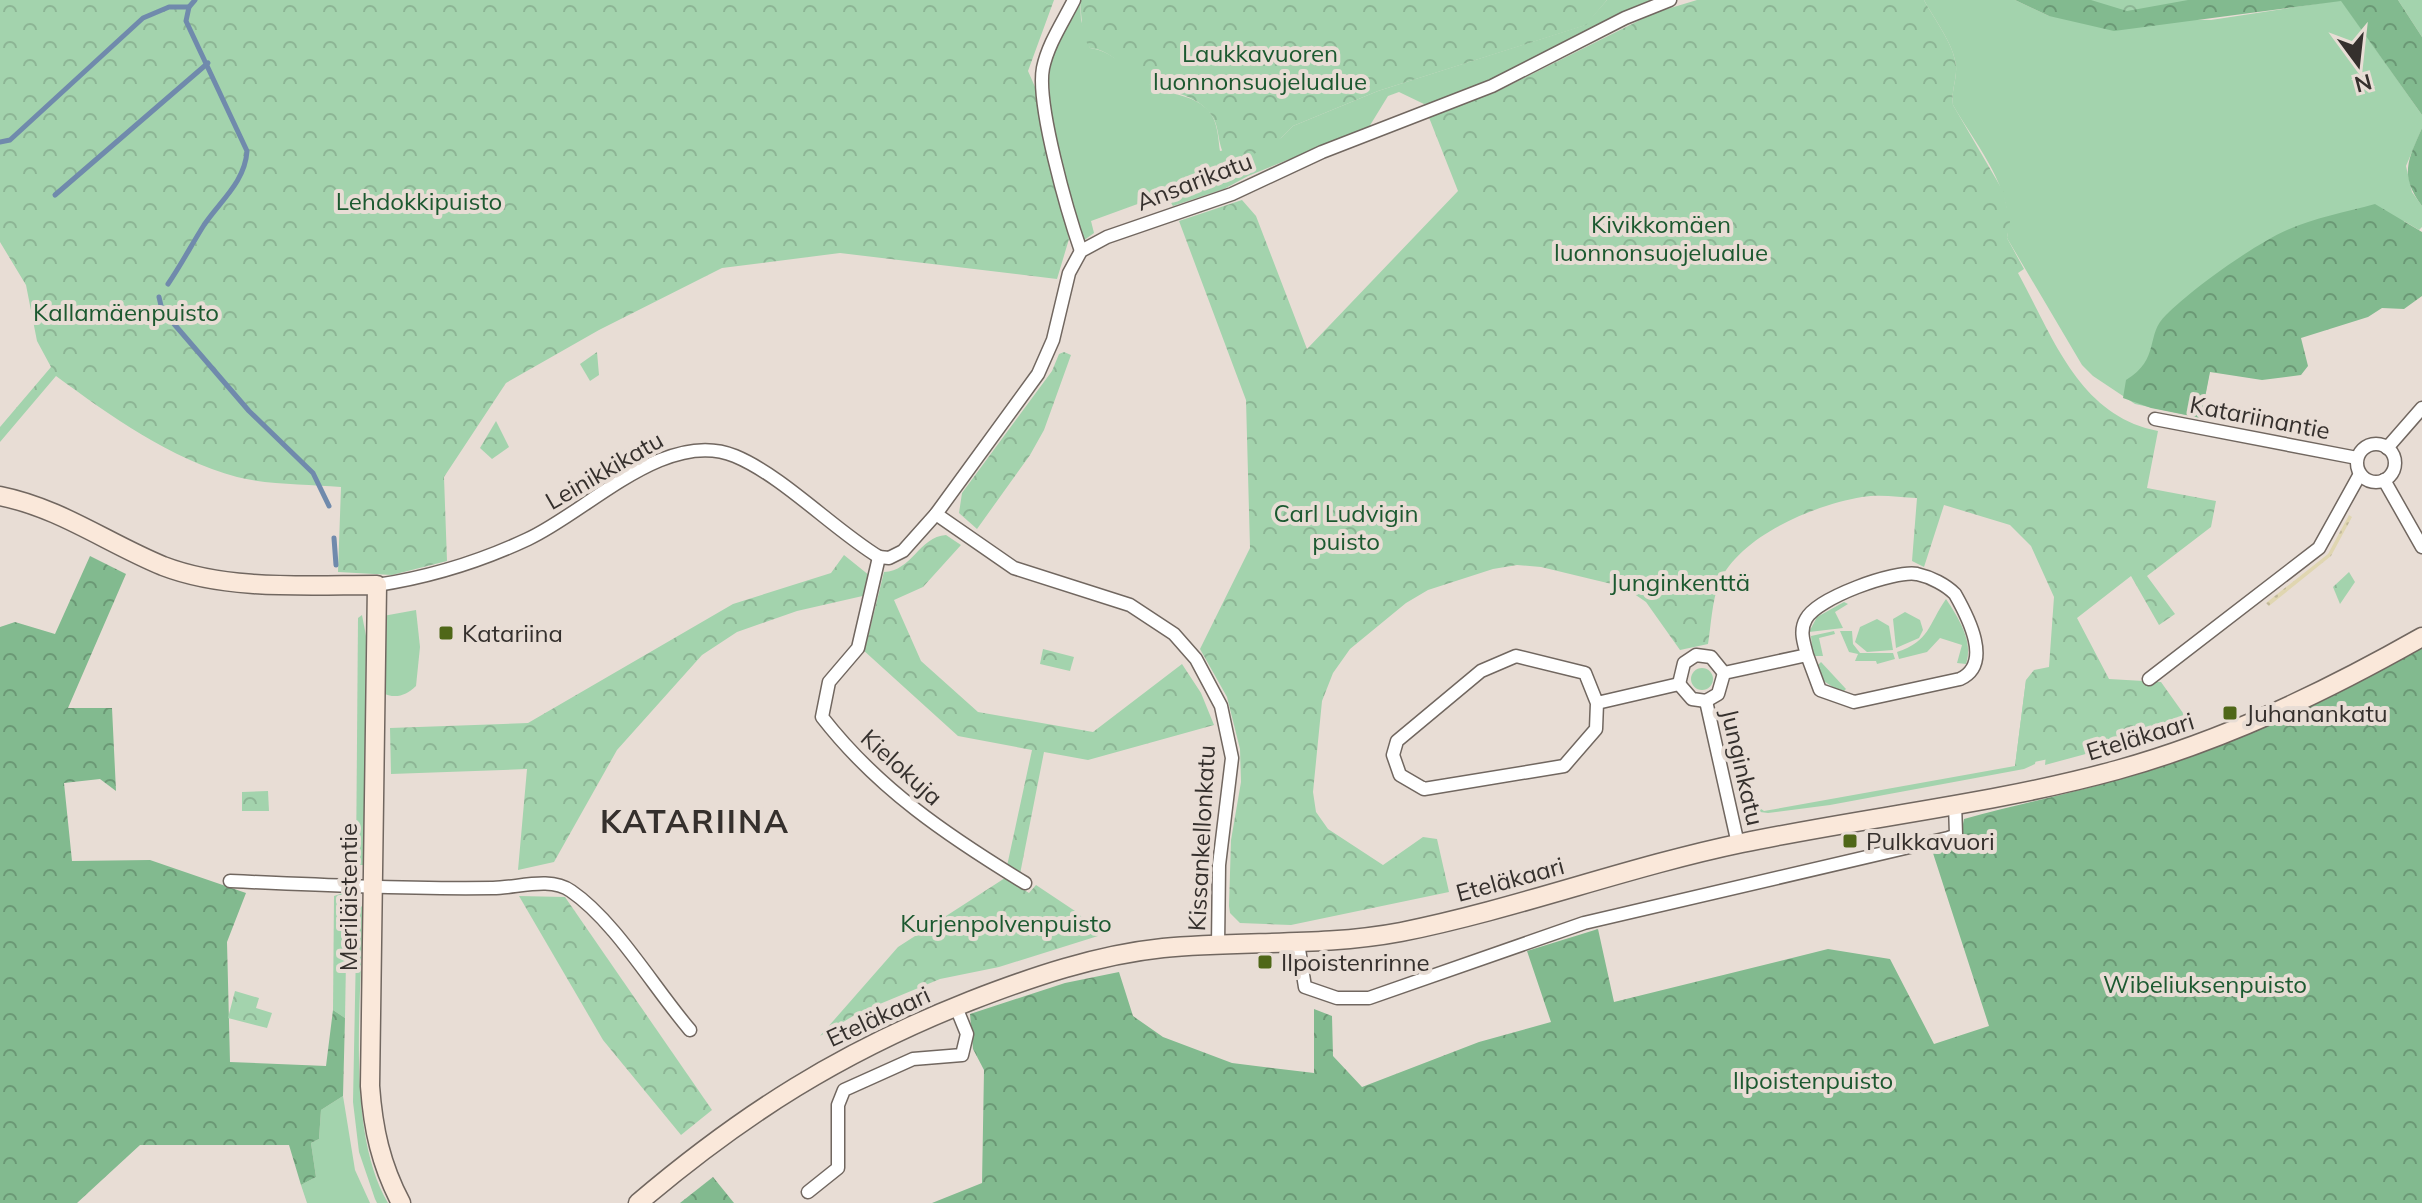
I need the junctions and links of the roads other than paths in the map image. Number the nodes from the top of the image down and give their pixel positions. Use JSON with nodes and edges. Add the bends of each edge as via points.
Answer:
{"nodes":[{"id":1,"x":1074,"y":0,"type":"edge"},
{"id":2,"x":1670,"y":0,"type":"edge"},
{"id":3,"x":1081,"y":251,"type":"junction"},
{"id":4,"x":2422,"y":408,"type":"edge"},
{"id":5,"x":2155,"y":419,"type":"dead end"},
{"id":6,"x":2387,"y":448,"type":"junction"},
{"id":7,"x":2357,"y":458,"type":"junction"},
{"id":8,"x":2360,"y":474,"type":"junction"},
{"id":9,"x":2384,"y":480,"type":"junction"},
{"id":10,"x":0,"y":496,"type":"edge"},
{"id":11,"x":936,"y":514,"type":"junction"},
{"id":12,"x":2422,"y":547,"type":"edge"},
{"id":13,"x":879,"y":557,"type":"junction"},
{"id":14,"x":377,"y":585,"type":"junction"},
{"id":15,"x":2422,"y":637,"type":"edge"},
{"id":16,"x":1807,"y":655,"type":"junction"},
{"id":17,"x":1724,"y":673,"type":"junction"},
{"id":18,"x":2149,"y":679,"type":"dead end"},
{"id":19,"x":1679,"y":684,"type":"junction"},
{"id":20,"x":1706,"y":701,"type":"junction"},
{"id":21,"x":1597,"y":703,"type":"junction"},
{"id":22,"x":1955,"y":803,"type":"junction"},
{"id":23,"x":1738,"y":844,"type":"junction"},
{"id":24,"x":230,"y":881,"type":"dead end"},
{"id":25,"x":1025,"y":883,"type":"dead end"},
{"id":26,"x":372,"y":887,"type":"junction"},
{"id":27,"x":1298,"y":943,"type":"junction"},
{"id":28,"x":1218,"y":946,"type":"junction"},
{"id":29,"x":956,"y":1007,"type":"junction"},
{"id":30,"x":690,"y":1030,"type":"dead end"},
{"id":31,"x":808,"y":1192,"type":"dead end"},
{"id":32,"x":401,"y":1203,"type":"edge"},
{"id":33,"x":638,"y":1203,"type":"edge"}],
"edges":[{"from":1,"to":3,"type":"street","via":[[1050,47],[1041,83]]},
{"from":2,"to":3,"type":"street","name":"Ansarikatu","via":[[1492,86]]},
{"from":3,"to":11,"type":"street","via":[[1069,273],[1044,364]]},
{"from":4,"to":6,"type":"street"},
{"from":5,"to":7,"type":"street","name":"Katariinantie"},
{"from":6,"to":7,"type":"street","via":[[2369,445]]},
{"from":6,"to":9,"type":"street","via":[[2394,468]]},
{"from":7,"to":8,"type":"street"},
{"from":8,"to":9,"type":"street","via":[[2373,483]]},
{"from":8,"to":18,"type":"street","via":[[2319,548]]},
{"from":9,"to":12,"type":"street"},
{"from":10,"to":14,"type":"main road","via":[[57,513],[182,572],[245,581]]},
{"from":11,"to":13,"type":"street","via":[[903,551]]},
{"from":11,"to":28,"type":"street","name":"Kissankellonkatu","via":[[1014,568],[1130,605],[1174,634],[1196,659],[1221,706],[1232,758],[1219,865]]},
{"from":13,"to":14,"type":"street","name":"Leinikkikatu","via":[[753,466],[723,452],[698,449],[662,457],[513,546],[440,574]]},
{"from":13,"to":25,"type":"street","name":"Kielokuja","via":[[858,648],[829,682],[822,717],[853,757],[940,831]]},
{"from":14,"to":26,"type":"main road","name":"Meriläistentie"},
{"from":15,"to":22,"type":"main road","name":"Eteläkaari","via":[[2275,713],[2188,747],[2113,771]]},
{"from":16,"to":16,"type":"street","via":[[1802,629],[1820,604],[1881,580],[1915,574],[1955,594],[1977,661],[1960,679],[1854,702],[1820,690]]},
{"from":16,"to":17,"type":"street"},
{"from":17,"to":19,"type":"street","via":[[1717,661],[1696,655],[1680,669]]},
{"from":17,"to":20,"type":"street","via":[[1718,694]]},
{"from":19,"to":20,"type":"street","via":[[1686,695]]},
{"from":19,"to":21,"type":"street"},
{"from":20,"to":23,"type":"street","name":"Junginkatu"},
{"from":21,"to":21,"type":"street","via":[[1596,729],[1564,766],[1424,789],[1405,780],[1395,764],[1394,749],[1407,731],[1481,671],[1506,659],[1516,656],[1579,670],[1591,683]]},
{"from":22,"to":23,"type":"main road","name":"Eteläkaari"},
{"from":22,"to":27,"type":"street","via":[[1956,835],[1948,838],[1584,923],[1369,998],[1337,998],[1305,987]]},
{"from":23,"to":27,"type":"main road","name":"Eteläkaari","via":[[1413,929]]},
{"from":24,"to":26,"type":"street"},
{"from":26,"to":30,"type":"street","via":[[548,883],[568,888],[602,917]]},
{"from":26,"to":32,"type":"main road","name":"Meriläistentie","via":[[372,1121],[382,1162]]},
{"from":27,"to":28,"type":"main road","name":"Eteläkaari"},
{"from":28,"to":29,"type":"main road","name":"Eteläkaari","via":[[1165,948],[1077,964]]},
{"from":29,"to":31,"type":"street","via":[[967,1034],[962,1055],[913,1059],[844,1090],[838,1105],[838,1168]]},
{"from":29,"to":33,"type":"main road","name":"Eteläkaari","via":[[864,1047],[794,1086]]}]}
